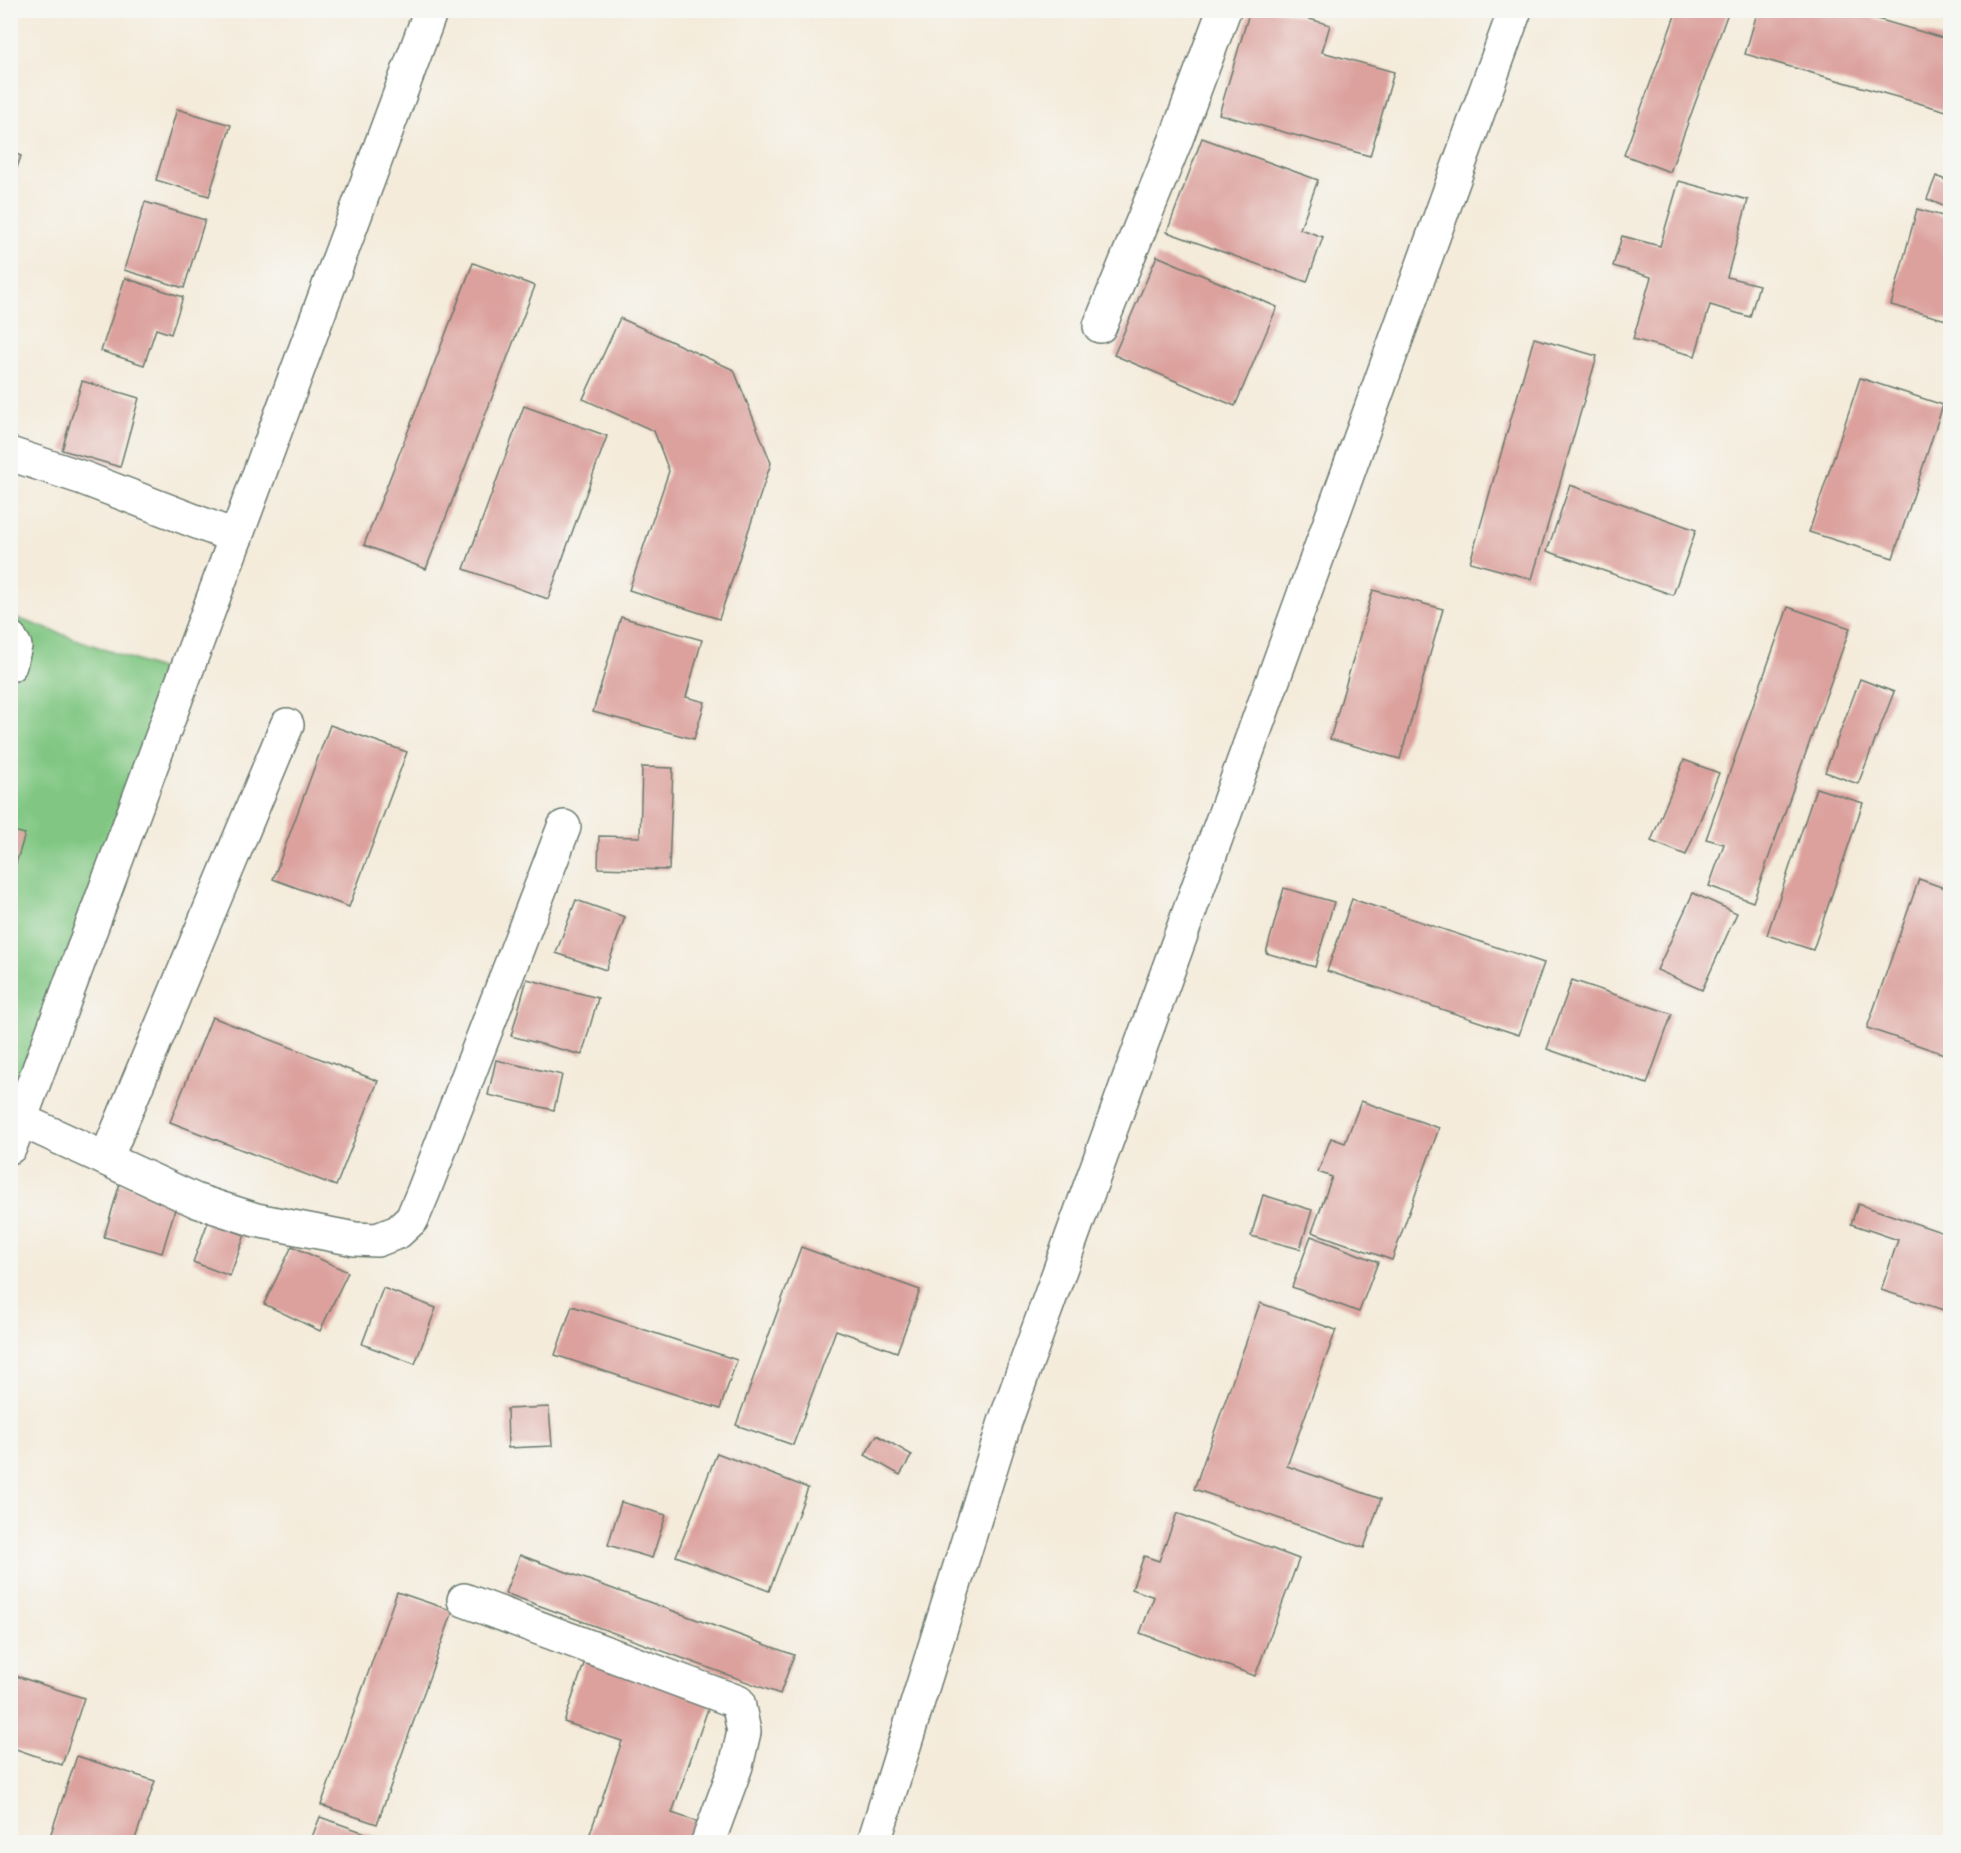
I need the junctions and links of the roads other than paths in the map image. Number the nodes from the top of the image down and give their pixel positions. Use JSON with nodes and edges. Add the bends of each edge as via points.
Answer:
{"nodes":[{"id":1,"x":431,"y":10,"type":"edge"},
{"id":2,"x":1224,"y":10,"type":"edge"},
{"id":3,"x":1515,"y":10,"type":"edge"},
{"id":4,"x":1100,"y":326,"type":"dead end"},
{"id":5,"x":10,"y":454,"type":"edge"},
{"id":6,"x":236,"y":537,"type":"junction"},
{"id":7,"x":10,"y":638,"type":"edge"},
{"id":8,"x":10,"y":665,"type":"edge"},
{"id":9,"x":287,"y":725,"type":"dead end"},
{"id":10,"x":564,"y":827,"type":"dead end"},
{"id":11,"x":16,"y":1133,"type":"edge"},
{"id":12,"x":106,"y":1159,"type":"junction"},
{"id":13,"x":464,"y":1600,"type":"dead end"},
{"id":14,"x":708,"y":1842,"type":"edge"},
{"id":15,"x":874,"y":1842,"type":"edge"}],
"edges":[{"from":1,"to":6,"type":"street"},
{"from":2,"to":4,"type":"street"},
{"from":3,"to":15,"type":"street","via":[[1005,1422]]},
{"from":5,"to":6,"type":"street"},
{"from":6,"to":11,"type":"street"},
{"from":7,"to":8,"type":"street","via":[[15,646]]},
{"from":9,"to":12,"type":"street"},
{"from":10,"to":12,"type":"street","via":[[423,1193],[412,1219],[398,1232],[377,1240],[355,1239],[256,1220],[196,1201]]},
{"from":11,"to":12,"type":"street"},
{"from":13,"to":14,"type":"street","via":[[738,1702],[744,1732]]}]}
